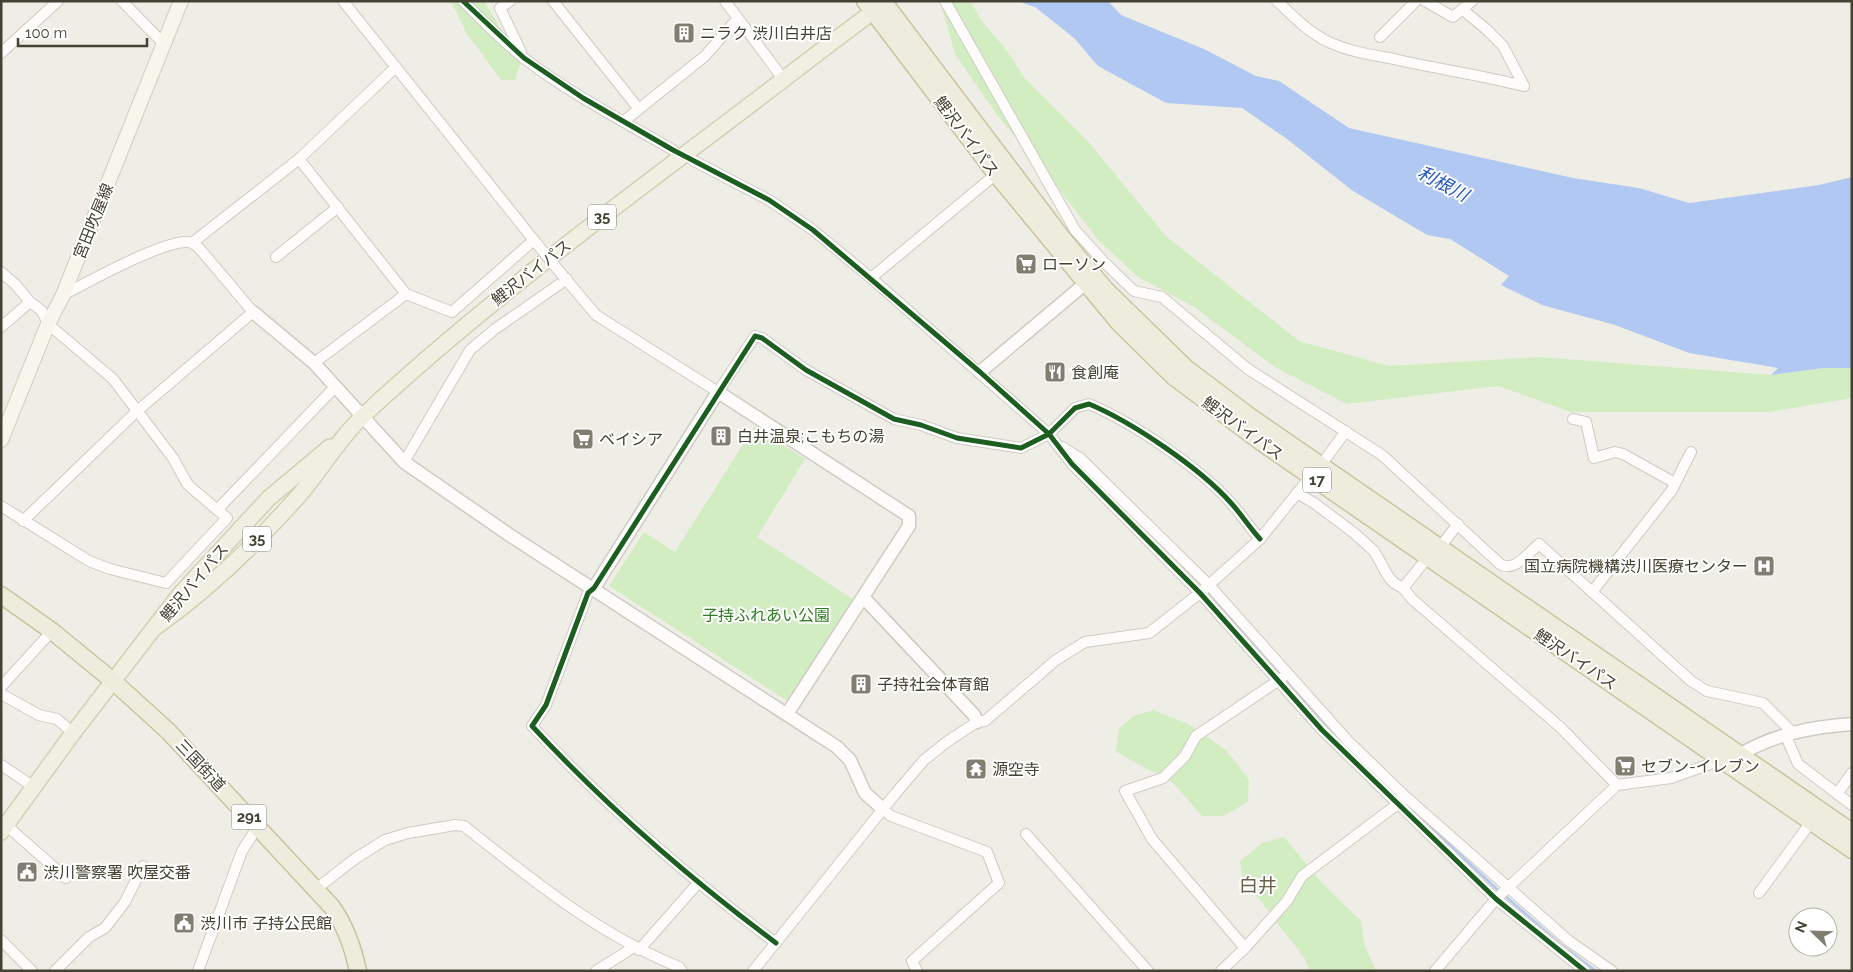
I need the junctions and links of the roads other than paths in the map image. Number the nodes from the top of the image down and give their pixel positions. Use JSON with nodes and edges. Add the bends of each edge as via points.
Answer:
{"nodes":[{"id":1,"x":58,"y":1,"type":"edge"},
{"id":2,"x":122,"y":1,"type":"edge"},
{"id":3,"x":181,"y":1,"type":"edge"},
{"id":4,"x":343,"y":1,"type":"edge"},
{"id":5,"x":463,"y":1,"type":"edge"},
{"id":6,"x":510,"y":1,"type":"edge"},
{"id":7,"x":553,"y":1,"type":"edge"},
{"id":8,"x":725,"y":1,"type":"edge"},
{"id":9,"x":945,"y":1,"type":"edge"},
{"id":10,"x":1277,"y":1,"type":"edge"},
{"id":11,"x":1416,"y":1,"type":"edge"},
{"id":12,"x":1425,"y":1,"type":"edge"},
{"id":13,"x":1472,"y":1,"type":"edge"},
{"id":14,"x":878,"y":4,"type":"edge"},
{"id":15,"x":1463,"y":10,"type":"junction"},
{"id":16,"x":738,"y":18,"type":"junction"},
{"id":17,"x":1380,"y":37,"type":"dead end"},
{"id":18,"x":164,"y":44,"type":"junction"},
{"id":19,"x":1,"y":53,"type":"edge"},
{"id":20,"x":524,"y":58,"type":"junction"},
{"id":21,"x":396,"y":67,"type":"junction"},
{"id":22,"x":784,"y":80,"type":"junction"},
{"id":23,"x":638,"y":108,"type":"junction"},
{"id":24,"x":624,"y":122,"type":"junction"},
{"id":25,"x":673,"y":150,"type":"dead end"},
{"id":26,"x":299,"y":159,"type":"junction"},
{"id":27,"x":694,"y":161,"type":"dead end"},
{"id":28,"x":996,"y":174,"type":"junction"},
{"id":29,"x":338,"y":207,"type":"junction"},
{"id":30,"x":536,"y":242,"type":"junction"},
{"id":31,"x":192,"y":243,"type":"junction"},
{"id":32,"x":276,"y":257,"type":"dead end"},
{"id":33,"x":1,"y":272,"type":"edge"},
{"id":34,"x":566,"y":278,"type":"junction"},
{"id":35,"x":871,"y":278,"type":"junction"},
{"id":36,"x":1090,"y":280,"type":"junction"},
{"id":37,"x":63,"y":294,"type":"junction"},
{"id":38,"x":406,"y":294,"type":"junction"},
{"id":39,"x":30,"y":302,"type":"junction"},
{"id":40,"x":253,"y":312,"type":"junction"},
{"id":41,"x":48,"y":324,"type":"junction"},
{"id":42,"x":1,"y":327,"type":"edge"},
{"id":43,"x":314,"y":363,"type":"junction"},
{"id":44,"x":980,"y":372,"type":"junction"},
{"id":45,"x":335,"y":387,"type":"junction"},
{"id":46,"x":718,"y":392,"type":"junction"},
{"id":47,"x":136,"y":412,"type":"junction"},
{"id":48,"x":362,"y":417,"type":"junction"},
{"id":49,"x":1573,"y":419,"type":"dead end"},
{"id":50,"x":1346,"y":431,"type":"junction"},
{"id":51,"x":1049,"y":434,"type":"junction"},
{"id":52,"x":1,"y":440,"type":"edge"},
{"id":53,"x":1691,"y":452,"type":"dead end"},
{"id":54,"x":404,"y":462,"type":"junction"},
{"id":55,"x":1316,"y":471,"type":"junction"},
{"id":56,"x":1676,"y":484,"type":"junction"},
{"id":57,"x":1297,"y":493,"type":"junction"},
{"id":58,"x":1,"y":506,"type":"edge"},
{"id":59,"x":216,"y":510,"type":"junction"},
{"id":60,"x":23,"y":521,"type":"junction"},
{"id":61,"x":1458,"y":524,"type":"junction"},
{"id":62,"x":1260,"y":540,"type":"junction"},
{"id":63,"x":1434,"y":552,"type":"junction"},
{"id":64,"x":594,"y":588,"type":"junction"},
{"id":65,"x":1403,"y":588,"type":"junction"},
{"id":66,"x":1205,"y":589,"type":"junction"},
{"id":67,"x":1592,"y":592,"type":"junction"},
{"id":68,"x":1,"y":595,"type":"edge"},
{"id":69,"x":864,"y":598,"type":"junction"},
{"id":70,"x":52,"y":631,"type":"junction"},
{"id":71,"x":1283,"y":677,"type":"junction"},
{"id":72,"x":113,"y":681,"type":"junction"},
{"id":73,"x":1,"y":687,"type":"edge"},
{"id":74,"x":1,"y":694,"type":"edge"},
{"id":75,"x":787,"y":714,"type":"junction"},
{"id":76,"x":977,"y":722,"type":"junction"},
{"id":77,"x":1852,"y":724,"type":"edge"},
{"id":78,"x":73,"y":733,"type":"junction"},
{"id":79,"x":1789,"y":733,"type":"junction"},
{"id":80,"x":1739,"y":755,"type":"junction"},
{"id":81,"x":1722,"y":760,"type":"junction"},
{"id":82,"x":1,"y":765,"type":"edge"},
{"id":83,"x":1852,"y":774,"type":"edge"},
{"id":84,"x":1617,"y":785,"type":"junction"},
{"id":85,"x":34,"y":786,"type":"junction"},
{"id":86,"x":1837,"y":794,"type":"junction"},
{"id":87,"x":1402,"y":801,"type":"junction"},
{"id":88,"x":1852,"y":805,"type":"edge"},
{"id":89,"x":884,"y":810,"type":"junction"},
{"id":90,"x":1811,"y":822,"type":"junction"},
{"id":91,"x":258,"y":826,"type":"junction"},
{"id":92,"x":4,"y":829,"type":"edge"},
{"id":93,"x":1852,"y":832,"type":"edge"},
{"id":94,"x":1026,"y":834,"type":"dead end"},
{"id":95,"x":1852,"y":850,"type":"edge"},
{"id":96,"x":143,"y":866,"type":"dead end"},
{"id":97,"x":66,"y":878,"type":"dead end"},
{"id":98,"x":699,"y":882,"type":"junction"},
{"id":99,"x":316,"y":889,"type":"junction"},
{"id":100,"x":1759,"y":893,"type":"dead end"},
{"id":101,"x":1502,"y":894,"type":"junction"},
{"id":102,"x":1,"y":940,"type":"edge"},
{"id":103,"x":776,"y":943,"type":"junction"},
{"id":104,"x":636,"y":948,"type":"junction"},
{"id":105,"x":1245,"y":948,"type":"junction"},
{"id":106,"x":1581,"y":970,"type":"edge"},
{"id":107,"x":32,"y":971,"type":"edge"},
{"id":108,"x":55,"y":971,"type":"edge"},
{"id":109,"x":198,"y":971,"type":"edge"},
{"id":110,"x":358,"y":971,"type":"edge"},
{"id":111,"x":596,"y":971,"type":"edge"},
{"id":112,"x":682,"y":971,"type":"edge"},
{"id":113,"x":753,"y":971,"type":"edge"},
{"id":114,"x":917,"y":971,"type":"edge"},
{"id":115,"x":1148,"y":971,"type":"edge"},
{"id":116,"x":1221,"y":971,"type":"edge"},
{"id":117,"x":1435,"y":971,"type":"edge"},
{"id":118,"x":1612,"y":971,"type":"edge"}],
"edges":[{"from":1,"to":19,"type":"street"},
{"from":2,"to":18,"type":"street"},
{"from":3,"to":18,"type":"main road","name":"宮田吹屋線"},
{"from":4,"to":21,"type":"street"},
{"from":5,"to":20,"type":"street"},
{"from":6,"to":20,"type":"street","via":[[500,8]]},
{"from":7,"to":23,"type":"street"},
{"from":8,"to":16,"type":"street"},
{"from":9,"to":50,"type":"street","via":[[1075,230],[1104,262],[1134,291],[1162,298],[1248,369]]},
{"from":10,"to":15,"type":"street","via":[[1306,28],[1346,49],[1524,86],[1503,46]]},
{"from":11,"to":17,"type":"street"},
{"from":12,"to":15,"type":"street","via":[[1453,17]]},
{"from":13,"to":15,"type":"street"},
{"from":14,"to":22,"type":"main road","name":"鯉沢バイパス","number":"35"},
{"from":14,"to":28,"type":"highway","name":"鯉沢バイパス","number":"17"},
{"from":14,"to":36,"type":"highway","name":"鯉沢バイパス","number":"17","via":[[1063,239]]},
{"from":16,"to":22,"type":"street"},
{"from":16,"to":23,"type":"street","via":[[705,56]]},
{"from":18,"to":37,"type":"main road","name":"宮田吹屋線"},
{"from":20,"to":24,"type":"street"},
{"from":21,"to":26,"type":"street"},
{"from":21,"to":30,"type":"street"},
{"from":22,"to":48,"type":"main road","name":"鯉沢バイパス","number":"35","via":[[527,274]]},
{"from":23,"to":24,"type":"street"},
{"from":24,"to":25,"type":"street"},
{"from":26,"to":29,"type":"street"},
{"from":26,"to":31,"type":"street"},
{"from":27,"to":35,"type":"street","via":[[769,200],[813,230]]},
{"from":28,"to":35,"type":"street"},
{"from":28,"to":36,"type":"highway","name":"鯉沢バイパス","number":"17"},
{"from":29,"to":32,"type":"street"},
{"from":29,"to":38,"type":"street"},
{"from":30,"to":34,"type":"street","bridge":true},
{"from":30,"to":38,"type":"street","via":[[452,312]]},
{"from":31,"to":37,"type":"street","via":[[184,242],[146,254]]},
{"from":31,"to":40,"type":"street"},
{"from":33,"to":39,"type":"street"},
{"from":34,"to":46,"type":"street","via":[[596,315]]},
{"from":34,"to":54,"type":"street","via":[[470,350]]},
{"from":35,"to":44,"type":"street"},
{"from":36,"to":44,"type":"street"},
{"from":36,"to":55,"type":"highway","name":"鯉沢バイパス","number":"17","via":[[1186,368]]},
{"from":37,"to":41,"type":"main road","name":"宮田吹屋線"},
{"from":38,"to":43,"type":"street"},
{"from":39,"to":41,"type":"street","via":[[42,311]]},
{"from":39,"to":42,"type":"street"},
{"from":40,"to":43,"type":"street"},
{"from":40,"to":47,"type":"street"},
{"from":41,"to":47,"type":"street","via":[[113,378]]},
{"from":41,"to":52,"type":"main road","name":"宮田吹屋線"},
{"from":43,"to":45,"type":"street"},
{"from":44,"to":51,"type":"street"},
{"from":45,"to":48,"type":"street"},
{"from":45,"to":59,"type":"street"},
{"from":46,"to":51,"type":"street","via":[[755,336],[806,370],[894,419],[957,438],[1021,448]]},
{"from":46,"to":64,"type":"street"},
{"from":46,"to":69,"type":"street","via":[[909,516],[909,526]]},
{"from":47,"to":59,"type":"street","via":[[173,458],[188,484]]},
{"from":47,"to":60,"type":"street"},
{"from":48,"to":54,"type":"street"},
{"from":48,"to":72,"type":"main road","name":"鯉沢バイパス","number":"35","via":[[300,494],[185,607],[156,627]]},
{"from":49,"to":56,"type":"street","via":[[1586,422],[1594,458],[1615,452],[1623,454]]},
{"from":50,"to":55,"type":"street"},
{"from":50,"to":61,"type":"street","via":[[1382,455]]},
{"from":51,"to":62,"type":"street","via":[[1082,405],[1101,409],[1148,436],[1208,481],[1231,503]]},
{"from":51,"to":66,"type":"street","via":[[1085,477]]},
{"from":53,"to":56,"type":"street"},
{"from":54,"to":64,"type":"street","via":[[508,534]]},
{"from":55,"to":57,"type":"street"},
{"from":55,"to":63,"type":"highway","name":"鯉沢バイパス","number":"17"},
{"from":56,"to":67,"type":"street"},
{"from":57,"to":62,"type":"street"},
{"from":57,"to":65,"type":"street","via":[[1354,533],[1374,551],[1394,583]]},
{"from":58,"to":60,"type":"street"},
{"from":59,"to":60,"type":"street","via":[[227,518],[166,583],[90,561]]},
{"from":61,"to":63,"type":"street"},
{"from":61,"to":67,"type":"street","via":[[1506,568],[1513,567],[1539,544]]},
{"from":62,"to":66,"type":"street"},
{"from":63,"to":65,"type":"street"},
{"from":63,"to":80,"type":"highway","name":"鯉沢バイパス","number":"17"},
{"from":63,"to":81,"type":"highway","name":"鯉沢バイパス","number":"17"},
{"from":64,"to":75,"type":"street"},
{"from":64,"to":98,"type":"street","via":[[588,592],[546,704],[532,726],[650,842]]},
{"from":65,"to":84,"type":"street","via":[[1560,727]]},
{"from":66,"to":71,"type":"street"},
{"from":66,"to":76,"type":"street","via":[[1149,633],[1084,642],[1056,660],[985,721]]},
{"from":67,"to":79,"type":"street","via":[[1691,681],[1707,691],[1762,703]]},
{"from":68,"to":70,"type":"highway","name":"三国街道","number":"291"},
{"from":69,"to":75,"type":"street"},
{"from":69,"to":76,"type":"street"},
{"from":70,"to":72,"type":"highway","name":"三国街道","number":"291"},
{"from":70,"to":73,"type":"street"},
{"from":71,"to":87,"type":"street","via":[[1322,730]]},
{"from":71,"to":105,"type":"street","via":[[1196,736],[1185,756],[1163,778],[1125,791],[1152,839]]},
{"from":72,"to":78,"type":"main road","name":"鯉沢バイパス","number":"35"},
{"from":72,"to":91,"type":"highway","name":"三国街道","number":"291","via":[[168,731]]},
{"from":74,"to":78,"type":"street","via":[[39,715],[57,720]]},
{"from":75,"to":89,"type":"street","via":[[837,747],[850,760],[865,793]]},
{"from":76,"to":89,"type":"street","via":[[924,760]]},
{"from":77,"to":79,"type":"street"},
{"from":78,"to":85,"type":"main road","name":"鯉沢バイパス","number":"35"},
{"from":79,"to":80,"type":"street","via":[[1761,742]]},
{"from":79,"to":86,"type":"street","via":[[1798,764]]},
{"from":80,"to":81,"type":"street"},
{"from":80,"to":93,"type":"highway","name":"鯉沢バイパス","number":"17"},
{"from":81,"to":84,"type":"street","via":[[1670,778]]},
{"from":81,"to":90,"type":"highway","name":"鯉沢バイパス","number":"17"},
{"from":82,"to":85,"type":"street"},
{"from":83,"to":86,"type":"street"},
{"from":84,"to":101,"type":"street"},
{"from":85,"to":92,"type":"main road","name":"鯉沢バイパス","number":"35"},
{"from":86,"to":88,"type":"street"},
{"from":87,"to":101,"type":"street"},
{"from":87,"to":101,"type":"street"},
{"from":87,"to":105,"type":"street","via":[[1302,876],[1287,901]]},
{"from":89,"to":103,"type":"street"},
{"from":89,"to":114,"type":"street","via":[[891,816],[987,852],[999,883],[912,961]]},
{"from":90,"to":95,"type":"highway","name":"鯉沢バイパス","number":"17"},
{"from":90,"to":100,"type":"street"},
{"from":91,"to":99,"type":"highway","name":"三国街道","number":"291"},
{"from":91,"to":109,"type":"street","via":[[242,851]]},
{"from":92,"to":97,"type":"street"},
{"from":94,"to":115,"type":"street"},
{"from":96,"to":108,"type":"street","via":[[125,902],[105,928],[90,937]]},
{"from":98,"to":103,"type":"street"},
{"from":98,"to":104,"type":"street"},
{"from":99,"to":104,"type":"street","via":[[385,840],[408,833],[464,826],[584,918]]},
{"from":99,"to":110,"type":"highway","name":"三国街道","number":"291","via":[[343,923]]},
{"from":101,"to":106,"type":"street"},
{"from":101,"to":117,"type":"street"},
{"from":101,"to":118,"type":"street"},
{"from":102,"to":107,"type":"street"},
{"from":103,"to":113,"type":"street"},
{"from":104,"to":111,"type":"street"},
{"from":104,"to":112,"type":"street"},
{"from":105,"to":116,"type":"street"}]}
